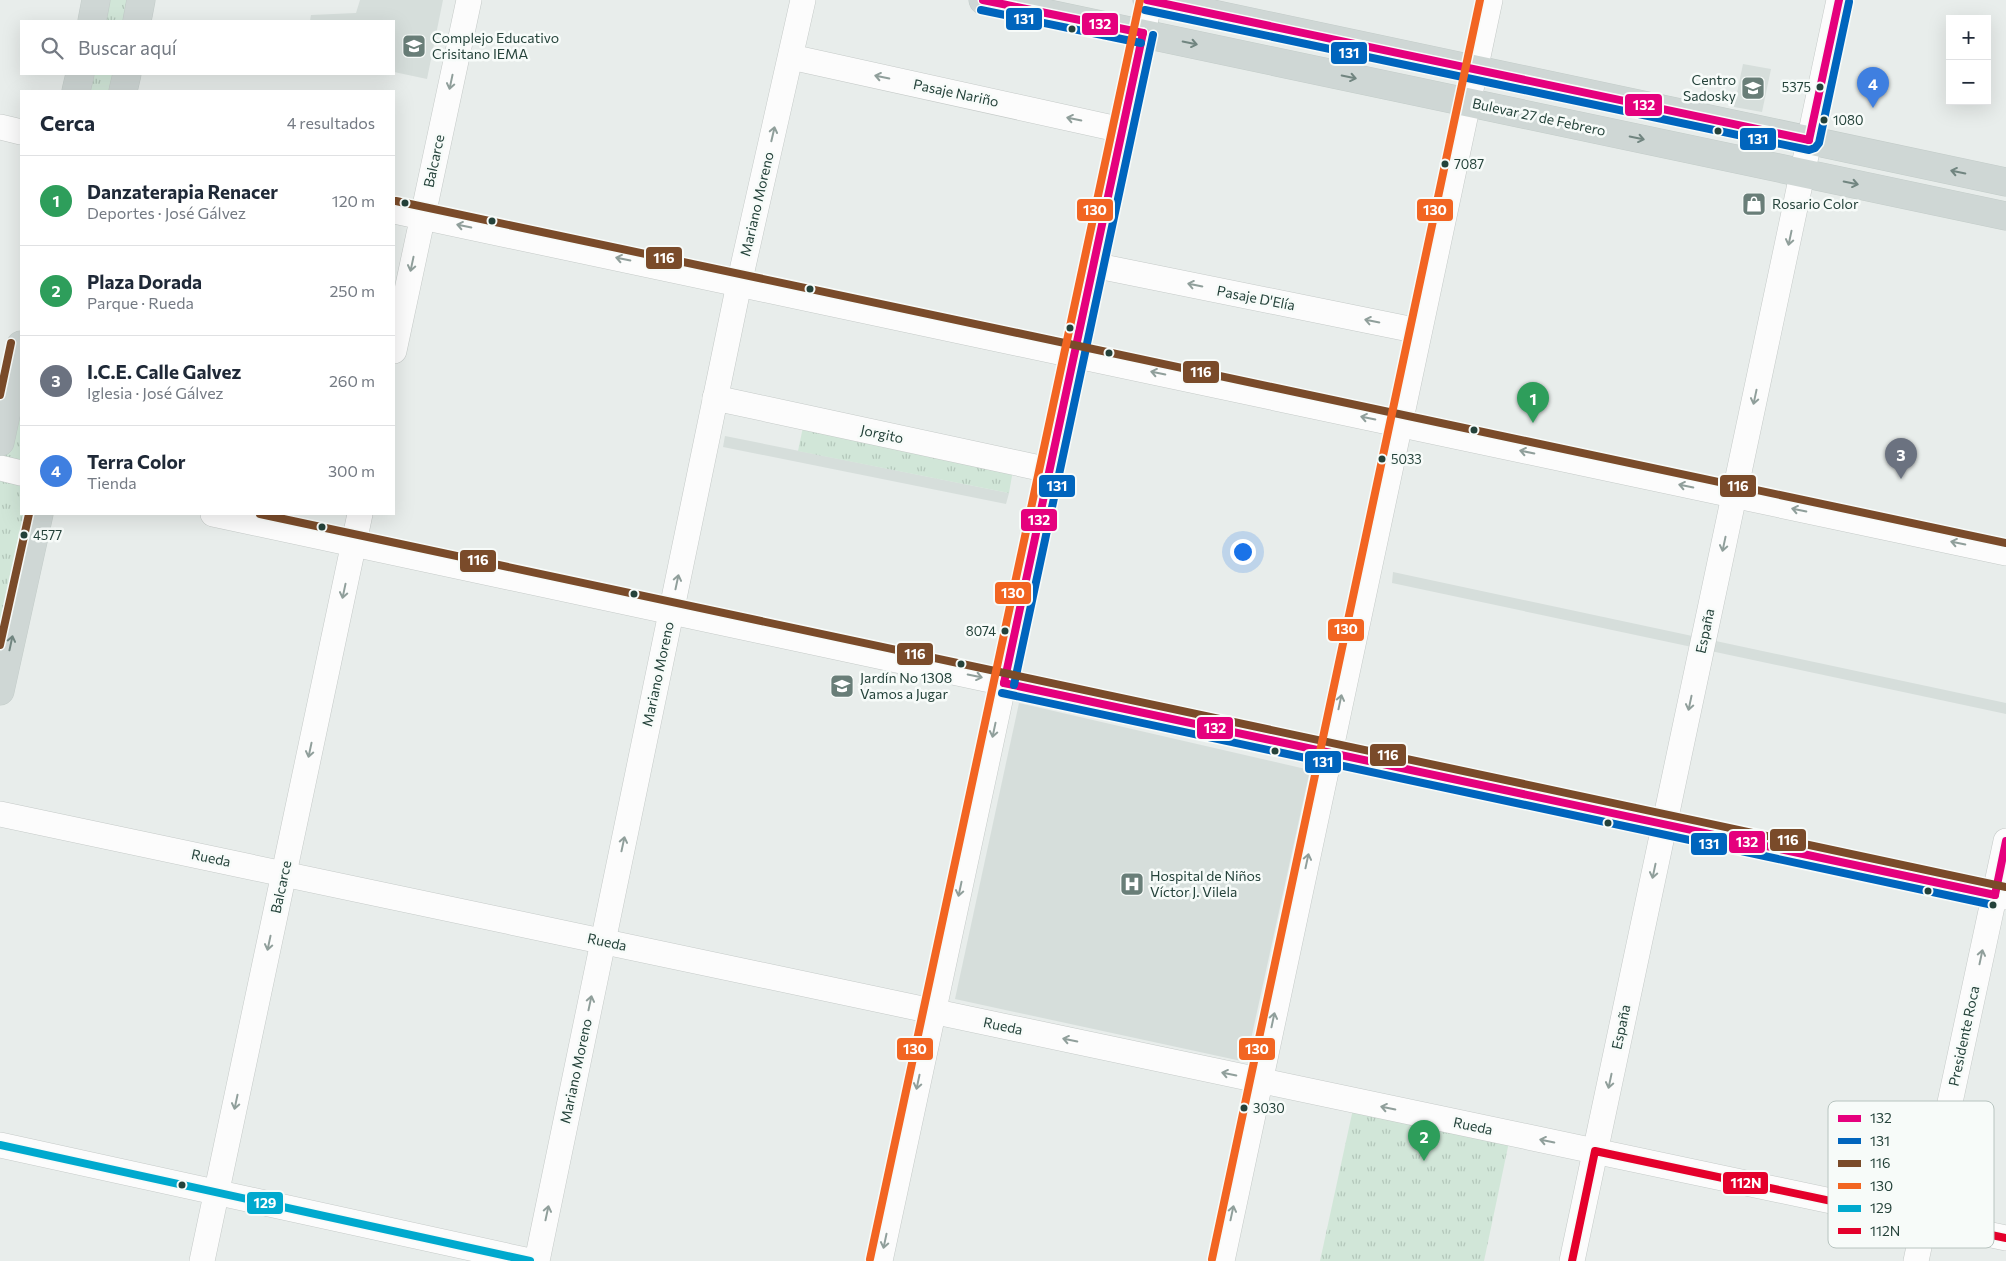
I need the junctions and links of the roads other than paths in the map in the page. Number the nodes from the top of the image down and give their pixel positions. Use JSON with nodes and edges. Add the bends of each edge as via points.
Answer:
{"nodes":[{"id":1,"x":96,"y":0,"type":"edge"},
{"id":2,"x":141,"y":0,"type":"edge"},
{"id":3,"x":469,"y":0,"type":"edge"},
{"id":4,"x":803,"y":0,"type":"edge"},
{"id":5,"x":983,"y":0,"type":"edge"},
{"id":6,"x":1149,"y":0,"type":"edge"},
{"id":7,"x":1490,"y":0,"type":"edge"},
{"id":8,"x":1839,"y":0,"type":"edge"},
{"id":9,"x":92,"y":20,"type":"edge"},
{"id":10,"x":137,"y":20,"type":"edge"},
{"id":11,"x":1143,"y":33,"type":"junction"},
{"id":12,"x":791,"y":57,"type":"junction"},
{"id":13,"x":1475,"y":69,"type":"junction"},
{"id":14,"x":80,"y":75,"type":"edge"},
{"id":15,"x":127,"y":75,"type":"edge"},
{"id":16,"x":76,"y":90,"type":"edge"},
{"id":17,"x":123,"y":90,"type":"edge"},
{"id":18,"x":1469,"y":102,"type":"junction"},
{"id":19,"x":0,"y":127,"type":"edge"},
{"id":20,"x":1122,"y":130,"type":"junction"},
{"id":21,"x":20,"y":132,"type":"edge"},
{"id":22,"x":1810,"y":140,"type":"junction"},
{"id":23,"x":1804,"y":173,"type":"junction"},
{"id":24,"x":2006,"y":182,"type":"edge"},
{"id":25,"x":395,"y":211,"type":"edge"},
{"id":26,"x":2006,"y":216,"type":"edge"},
{"id":27,"x":421,"y":217,"type":"junction"},
{"id":28,"x":1093,"y":265,"type":"junction"},
{"id":29,"x":739,"y":284,"type":"junction"},
{"id":30,"x":1419,"y":331,"type":"junction"},
{"id":31,"x":395,"y":347,"type":"edge"},
{"id":32,"x":20,"y":350,"type":"edge"},
{"id":33,"x":1074,"y":355,"type":"junction"},
{"id":34,"x":715,"y":398,"type":"junction"},
{"id":35,"x":1399,"y":425,"type":"junction"},
{"id":36,"x":0,"y":442,"type":"edge"},
{"id":37,"x":0,"y":468,"type":"edge"},
{"id":38,"x":1049,"y":470,"type":"junction"},
{"id":39,"x":20,"y":473,"type":"edge"},
{"id":40,"x":1734,"y":496,"type":"junction"},
{"id":41,"x":39,"y":515,"type":"edge"},
{"id":42,"x":218,"y":515,"type":"edge"},
{"id":43,"x":360,"y":515,"type":"edge"},
{"id":44,"x":354,"y":543,"type":"junction"},
{"id":45,"x":2006,"y":553,"type":"edge"},
{"id":46,"x":671,"y":611,"type":"junction"},
{"id":47,"x":1004,"y":682,"type":"junction"},
{"id":48,"x":0,"y":690,"type":"edge"},
{"id":49,"x":1330,"y":752,"type":"junction"},
{"id":50,"x":0,"y":814,"type":"edge"},
{"id":51,"x":1664,"y":824,"type":"junction"},
{"id":52,"x":2006,"y":841,"type":"edge"},
{"id":53,"x":284,"y":874,"type":"junction"},
{"id":54,"x":2000,"y":896,"type":"edge"},
{"id":55,"x":603,"y":941,"type":"junction"},
{"id":56,"x":934,"y":1011,"type":"junction"},
{"id":57,"x":1260,"y":1080,"type":"junction"},
{"id":58,"x":1953,"y":1101,"type":"edge"},
{"id":59,"x":0,"y":1145,"type":"edge"},
{"id":60,"x":1595,"y":1151,"type":"junction"},
{"id":61,"x":217,"y":1192,"type":"junction"},
{"id":62,"x":1828,"y":1200,"type":"edge"},
{"id":63,"x":1919,"y":1248,"type":"edge"},
{"id":64,"x":202,"y":1261,"type":"edge"},
{"id":65,"x":530,"y":1261,"type":"edge"},
{"id":66,"x":537,"y":1261,"type":"edge"},
{"id":67,"x":880,"y":1261,"type":"edge"},
{"id":68,"x":1222,"y":1261,"type":"edge"},
{"id":69,"x":1572,"y":1261,"type":"edge"},
{"id":70,"x":1916,"y":1261,"type":"edge"}],
"edges":[{"from":1,"to":9,"type":"main road"},
{"from":2,"to":10,"type":"main road"},
{"from":3,"to":27,"type":"street","name":"Balcarce","one_way":true},
{"from":4,"to":12,"type":"street","name":"Mariano Moreno"},
{"from":5,"to":11,"type":"main road","name":"Bulevar 27 de Febrero"},
{"from":6,"to":11,"type":"street"},
{"from":6,"to":13,"type":"main road"},
{"from":7,"to":13,"type":"street"},
{"from":8,"to":22,"type":"street","name":"España"},
{"from":11,"to":18,"type":"main road","name":"Bulevar 27 de Febrero","one_way":true},
{"from":11,"to":20,"type":"street"},
{"from":20,"to":12,"type":"street","name":"Pasaje Nariño","one_way":true},
{"from":29,"to":12,"type":"street","name":"Mariano Moreno","one_way":true},
{"from":13,"to":18,"type":"street"},
{"from":13,"to":22,"type":"main road"},
{"from":14,"to":16,"type":"main road"},
{"from":15,"to":17,"type":"main road"},
{"from":18,"to":23,"type":"main road","name":"Bulevar 27 de Febrero","one_way":true},
{"from":18,"to":30,"type":"street"},
{"from":19,"to":21,"type":"street"},
{"from":20,"to":28,"type":"street"},
{"from":22,"to":23,"type":"street","name":"España"},
{"from":24,"to":22,"type":"main road","one_way":true},
{"from":23,"to":26,"type":"main road","name":"Bulevar 27 de Febrero","one_way":true},
{"from":23,"to":40,"type":"street","name":"España","one_way":true},
{"from":25,"to":27,"type":"street"},
{"from":29,"to":27,"type":"street","one_way":true},
{"from":27,"to":31,"type":"street","name":"Balcarce","one_way":true},
{"from":30,"to":28,"type":"street","name":"Pasaje D'Elía","one_way":true},
{"from":28,"to":33,"type":"street"},
{"from":29,"to":33,"type":"street"},
{"from":29,"to":34,"type":"street","name":"Mariano Moreno"},
{"from":30,"to":35,"type":"street"},
{"from":32,"to":36,"type":"main road"},
{"from":35,"to":33,"type":"street","one_way":true},
{"from":33,"to":38,"type":"street"},
{"from":34,"to":38,"type":"street","name":"Jorgito"},
{"from":46,"to":34,"type":"street","name":"Mariano Moreno","one_way":true},
{"from":40,"to":35,"type":"street","one_way":true},
{"from":49,"to":35,"type":"street","one_way":true},
{"from":37,"to":39,"type":"street"},
{"from":38,"to":47,"type":"street"},
{"from":45,"to":40,"type":"street","one_way":true},
{"from":40,"to":51,"type":"street","name":"España","one_way":true},
{"from":48,"to":41,"type":"main road","one_way":true},
{"from":42,"to":44,"type":"street"},
{"from":43,"to":44,"type":"street","name":"Balcarce"},
{"from":44,"to":46,"type":"street"},
{"from":44,"to":53,"type":"street","name":"Balcarce","one_way":true},
{"from":46,"to":47,"type":"street","one_way":true},
{"from":55,"to":46,"type":"street","name":"Mariano Moreno","one_way":true},
{"from":47,"to":49,"type":"street"},
{"from":47,"to":56,"type":"street","one_way":true},
{"from":49,"to":51,"type":"street"},
{"from":57,"to":49,"type":"street","one_way":true},
{"from":50,"to":53,"type":"street","name":"Rueda"},
{"from":51,"to":54,"type":"street"},
{"from":51,"to":60,"type":"street","name":"España","one_way":true},
{"from":52,"to":54,"type":"street","name":"Presidente Roca"},
{"from":53,"to":55,"type":"street","name":"Rueda"},
{"from":53,"to":61,"type":"street","name":"Balcarce","one_way":true},
{"from":58,"to":54,"type":"street","name":"Presidente Roca","one_way":true},
{"from":55,"to":56,"type":"street","name":"Rueda"},
{"from":66,"to":55,"type":"street","name":"Mariano Moreno","one_way":true},
{"from":57,"to":56,"type":"street","name":"Rueda","one_way":true},
{"from":56,"to":67,"type":"street","one_way":true},
{"from":60,"to":57,"type":"street","name":"Rueda","one_way":true},
{"from":68,"to":57,"type":"street","one_way":true},
{"from":59,"to":61,"type":"street"},
{"from":60,"to":62,"type":"street","name":"Rueda"},
{"from":60,"to":69,"type":"street","name":"España"},
{"from":61,"to":64,"type":"street","name":"Balcarce"},
{"from":61,"to":65,"type":"street"},
{"from":63,"to":70,"type":"street","name":"Presidente Roca"}]}
